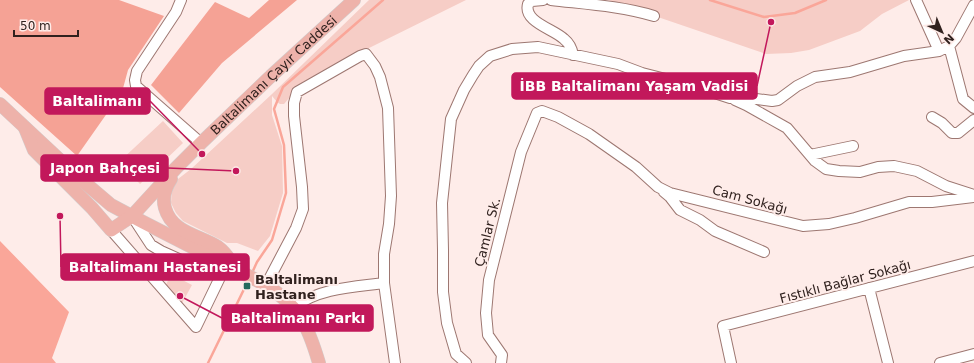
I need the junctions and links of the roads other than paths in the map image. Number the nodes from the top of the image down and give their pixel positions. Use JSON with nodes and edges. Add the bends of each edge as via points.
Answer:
{"nodes":[{"id":1,"x":181,"y":0,"type":"edge"},
{"id":2,"x":354,"y":0,"type":"edge"},
{"id":3,"x":543,"y":0,"type":"edge"},
{"id":4,"x":551,"y":0,"type":"edge"},
{"id":5,"x":916,"y":0,"type":"edge"},
{"id":6,"x":532,"y":1,"type":"edge"},
{"id":7,"x":974,"y":5,"type":"edge"},
{"id":8,"x":654,"y":16,"type":"dead end"},
{"id":9,"x":949,"y":46,"type":"junction"},
{"id":10,"x":939,"y":51,"type":"junction"},
{"id":11,"x":573,"y":55,"type":"junction"},
{"id":12,"x":730,"y":98,"type":"junction"},
{"id":13,"x":0,"y":104,"type":"edge"},
{"id":14,"x":974,"y":108,"type":"edge"},
{"id":15,"x":542,"y":111,"type":"joint"},
{"id":16,"x":932,"y":117,"type":"dead end"},
{"id":17,"x":974,"y":120,"type":"edge"},
{"id":18,"x":25,"y":128,"type":"junction"},
{"id":19,"x":201,"y":144,"type":"junction"},
{"id":20,"x":853,"y":146,"type":"dead end"},
{"id":21,"x":810,"y":155,"type":"junction"},
{"id":22,"x":176,"y":168,"type":"junction"},
{"id":23,"x":658,"y":187,"type":"junction"},
{"id":24,"x":974,"y":196,"type":"edge"},
{"id":25,"x":127,"y":214,"type":"junction"},
{"id":26,"x":111,"y":230,"type":"junction"},
{"id":27,"x":764,"y":252,"type":"dead end"},
{"id":28,"x":974,"y":261,"type":"edge"},
{"id":29,"x":230,"y":267,"type":"junction"},
{"id":30,"x":384,"y":283,"type":"junction"},
{"id":31,"x":266,"y":285,"type":"junction"},
{"id":32,"x":869,"y":288,"type":"junction"},
{"id":33,"x":294,"y":307,"type":"junction"},
{"id":34,"x":974,"y":354,"type":"edge"},
{"id":35,"x":502,"y":359,"type":"edge"},
{"id":36,"x":319,"y":363,"type":"edge"},
{"id":37,"x":395,"y":363,"type":"edge"},
{"id":38,"x":466,"y":363,"type":"edge"},
{"id":39,"x":511,"y":363,"type":"edge"},
{"id":40,"x":731,"y":363,"type":"edge"},
{"id":41,"x":888,"y":363,"type":"edge"},
{"id":42,"x":940,"y":363,"type":"edge"}],
"edges":[{"from":1,"to":19,"type":"street","via":[[176,12],[137,71],[135,80],[136,86]]},
{"from":2,"to":19,"type":"main road","name":"Baltalimanı Çayır Caddesi"},
{"from":3,"to":6,"type":"street"},
{"from":4,"to":8,"type":"street"},
{"from":5,"to":10,"type":"street"},
{"from":6,"to":11,"type":"street","via":[[528,4],[531,17],[566,40]]},
{"from":7,"to":9,"type":"street"},
{"from":9,"to":10,"type":"street"},
{"from":9,"to":14,"type":"street","via":[[963,99]]},
{"from":10,"to":12,"type":"street","via":[[904,56],[850,72],[816,77],[797,86],[778,100]]},
{"from":11,"to":12,"type":"street","via":[[618,64]]},
{"from":11,"to":38,"type":"street","via":[[538,47],[512,49],[490,56],[473,75],[452,119],[442,203],[443,292],[447,323],[456,354]]},
{"from":12,"to":21,"type":"street","via":[[787,128]]},
{"from":13,"to":18,"type":"main road"},
{"from":15,"to":23,"type":"street","name":"Cam Sokağı","via":[[589,134],[636,167]]},
{"from":15,"to":35,"type":"street","name":"Çamlar Sk.","via":[[537,113],[521,152],[489,280],[486,313],[488,335]]},
{"from":16,"to":17,"type":"street","via":[[952,133],[958,133]]},
{"from":18,"to":25,"type":"main road","via":[[111,205]]},
{"from":18,"to":26,"type":"main road","via":[[34,150]]},
{"from":19,"to":22,"type":"main road","name":"Baltalimanı Çayır Caddesi"},
{"from":20,"to":21,"type":"street"},
{"from":21,"to":24,"type":"street","via":[[826,169],[839,171],[860,172],[894,166],[917,171],[946,186]]},
{"from":22,"to":25,"type":"main road"},
{"from":22,"to":29,"type":"main road","via":[[165,188],[164,206],[167,214],[178,228],[217,246],[228,257]]},
{"from":23,"to":24,"type":"street","name":"Cam Sokağı","via":[[670,193],[803,226],[829,224],[908,202],[932,202]]},
{"from":23,"to":27,"type":"street","via":[[680,210],[715,231]]},
{"from":25,"to":26,"type":"main road"},
{"from":25,"to":29,"type":"main road"},
{"from":26,"to":29,"type":"street","via":[[196,327]]},
{"from":28,"to":32,"type":"street","name":"Fıstıklı Bağlar Sokağı"},
{"from":29,"to":31,"type":"main road"},
{"from":30,"to":31,"type":"street","via":[[384,254],[391,196],[388,108],[380,77],[366,54],[297,92],[294,116],[303,209],[296,228]]},
{"from":30,"to":33,"type":"street","via":[[316,295]]},
{"from":30,"to":37,"type":"street"},
{"from":31,"to":33,"type":"main road"},
{"from":32,"to":40,"type":"street","name":"Fıstıklı Bağlar Sokağı","via":[[723,326]]},
{"from":32,"to":41,"type":"street"},
{"from":33,"to":36,"type":"main road","via":[[308,329]]},
{"from":34,"to":42,"type":"street"},
{"from":35,"to":39,"type":"street","name":"Çamlar Sk."}]}
